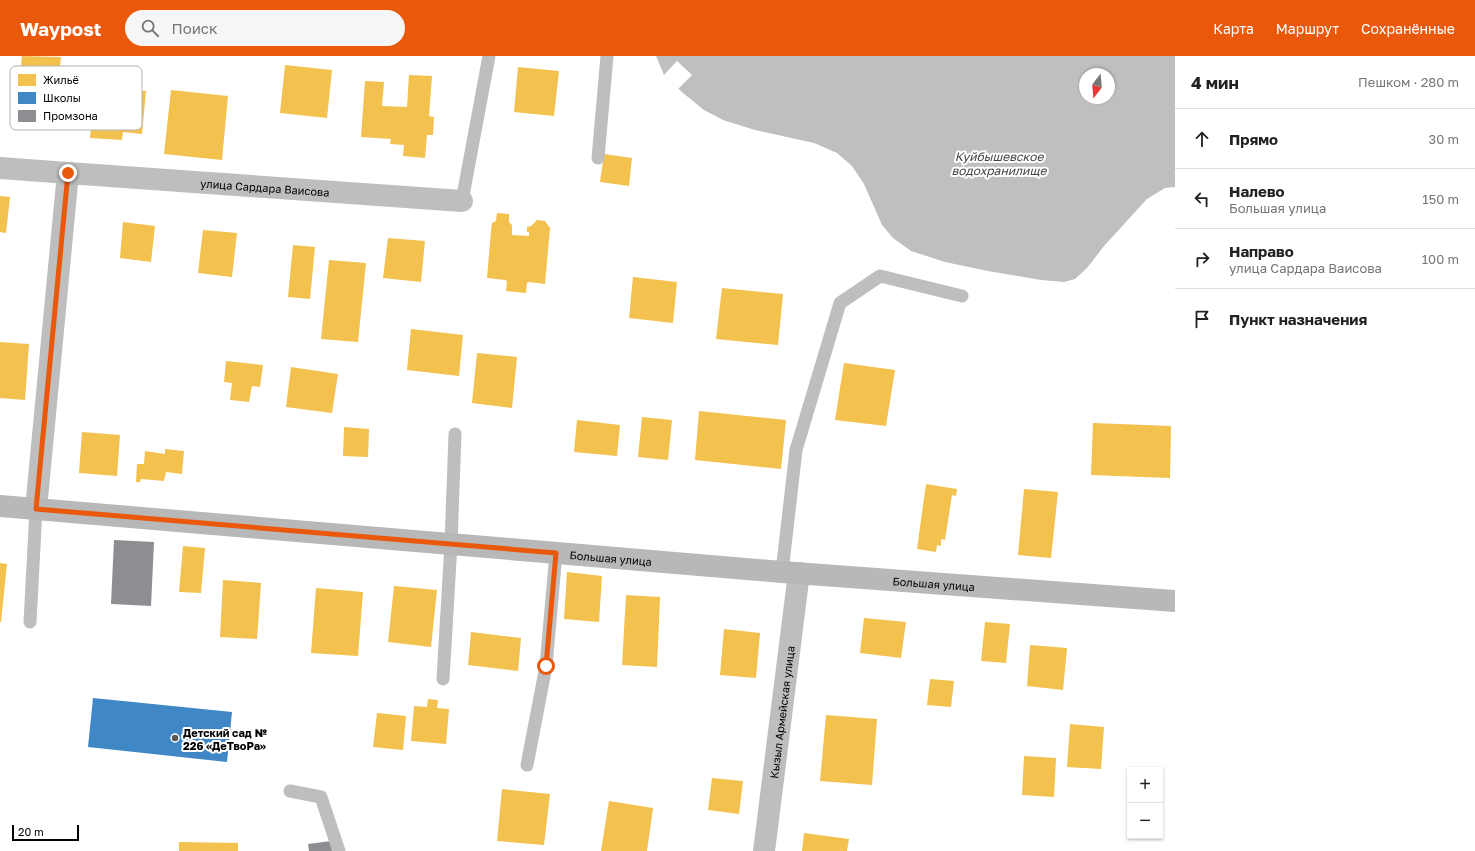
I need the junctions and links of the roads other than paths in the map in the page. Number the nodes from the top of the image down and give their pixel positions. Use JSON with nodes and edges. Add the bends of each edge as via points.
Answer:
{"nodes":[{"id":1,"x":488,"y":56,"type":"edge"},
{"id":2,"x":607,"y":56,"type":"edge"},
{"id":3,"x":598,"y":158,"type":"dead end"},
{"id":4,"x":0,"y":168,"type":"edge"},
{"id":5,"x":68,"y":173,"type":"junction"},
{"id":6,"x":462,"y":201,"type":"joint"},
{"id":7,"x":962,"y":296,"type":"dead end"},
{"id":8,"x":454,"y":434,"type":"dead end"},
{"id":9,"x":0,"y":506,"type":"edge"},
{"id":10,"x":36,"y":509,"type":"junction"},
{"id":11,"x":451,"y":544,"type":"junction"},
{"id":12,"x":556,"y":553,"type":"junction"},
{"id":13,"x":791,"y":572,"type":"junction"},
{"id":14,"x":1175,"y":601,"type":"edge"},
{"id":15,"x":30,"y":622,"type":"dead end"},
{"id":16,"x":443,"y":679,"type":"dead end"},
{"id":17,"x":527,"y":765,"type":"dead end"},
{"id":18,"x":290,"y":791,"type":"dead end"},
{"id":19,"x":339,"y":851,"type":"edge"},
{"id":20,"x":764,"y":851,"type":"edge"}],
"edges":[{"from":1,"to":6,"type":"lane"},
{"from":2,"to":3,"type":"lane"},
{"from":4,"to":5,"type":"street","name":"улица Сардара Ваисова"},
{"from":5,"to":6,"type":"street","name":"улица Сардара Ваисова"},
{"from":5,"to":10,"type":"street"},
{"from":7,"to":13,"type":"lane","via":[[880,276],[840,303],[796,450]]},
{"from":8,"to":11,"type":"lane"},
{"from":9,"to":10,"type":"street","name":"Большая улица"},
{"from":10,"to":11,"type":"street","name":"Большая улица"},
{"from":10,"to":15,"type":"lane"},
{"from":11,"to":12,"type":"street","name":"Большая улица"},
{"from":11,"to":16,"type":"lane"},
{"from":12,"to":13,"type":"street","name":"Большая улица"},
{"from":12,"to":17,"type":"lane","via":[[546,666]]},
{"from":13,"to":14,"type":"street","name":"Большая улица"},
{"from":13,"to":20,"type":"street","name":"Кызыл Армейская улица"},
{"from":18,"to":19,"type":"lane","via":[[322,797]]}]}
